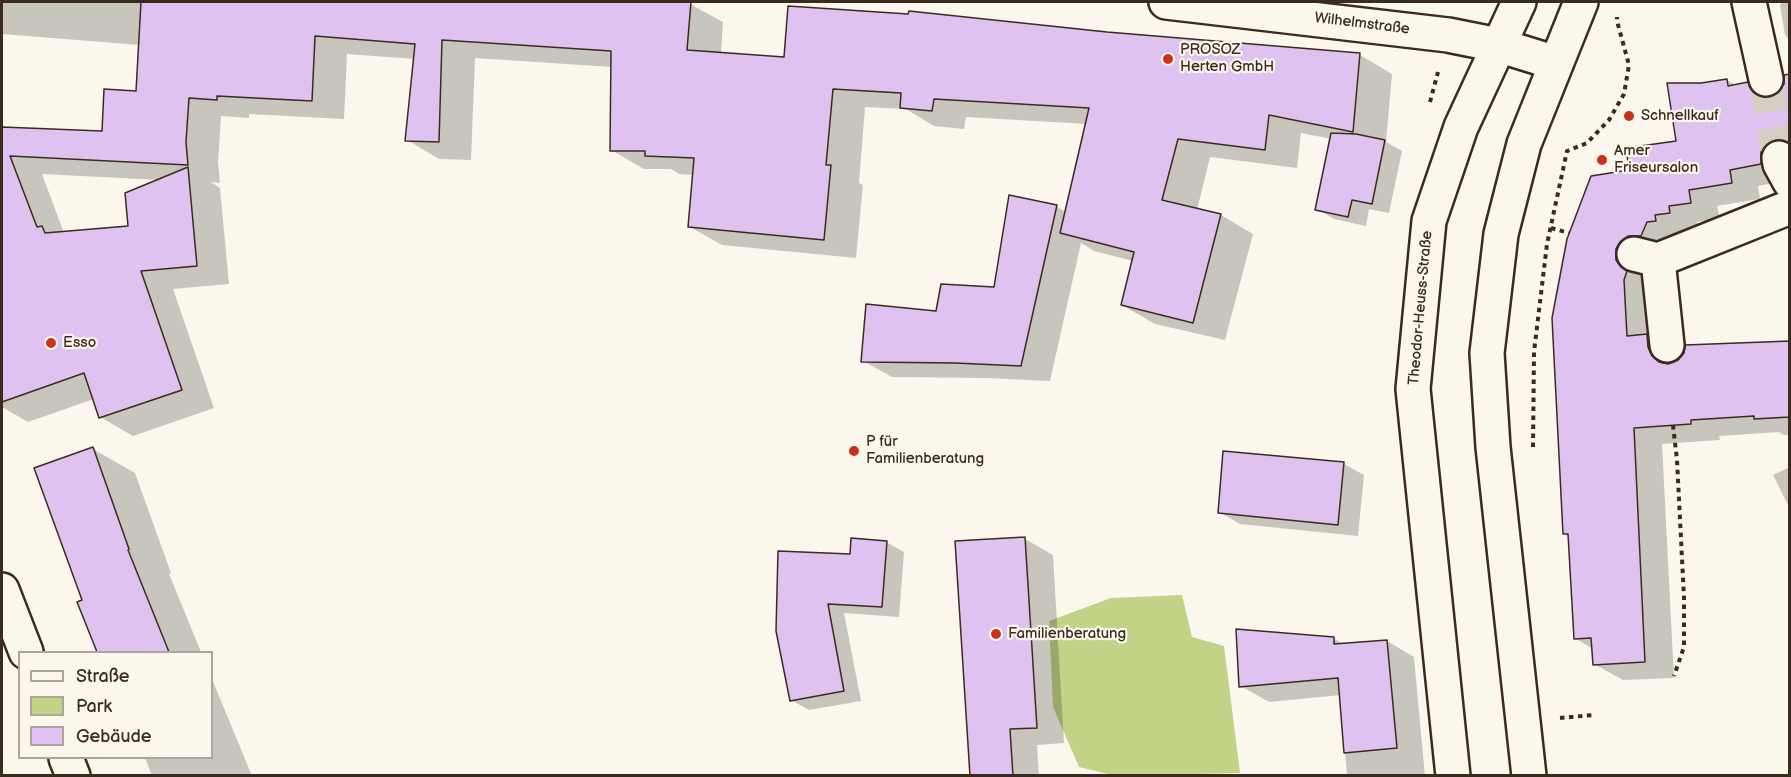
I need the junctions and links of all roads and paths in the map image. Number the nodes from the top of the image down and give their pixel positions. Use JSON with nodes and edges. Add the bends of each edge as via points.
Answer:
{"nodes":[{"id":1,"x":1166,"y":2,"type":"edge"},
{"id":2,"x":1519,"y":2,"type":"edge"},
{"id":3,"x":1581,"y":2,"type":"edge"},
{"id":4,"x":1749,"y":2,"type":"edge"},
{"id":5,"x":1618,"y":11,"type":"dead end"},
{"id":6,"x":1498,"y":45,"type":"junction"},
{"id":7,"x":1556,"y":63,"type":"junction"},
{"id":8,"x":1766,"y":79,"type":"tunnel mouth"},
{"id":9,"x":1790,"y":207,"type":"edge"},
{"id":10,"x":1551,"y":228,"type":"junction"},
{"id":11,"x":1569,"y":233,"type":"dead end"},
{"id":12,"x":1667,"y":345,"type":"dead end"},
{"id":13,"x":1673,"y":425,"type":"dead end"},
{"id":14,"x":1533,"y":457,"type":"dead end"},
{"id":15,"x":2,"y":590,"type":"edge"},
{"id":16,"x":26,"y":651,"type":"edge"},
{"id":17,"x":1674,"y":676,"type":"dead end"},
{"id":18,"x":1593,"y":715,"type":"dead end"},
{"id":19,"x":1561,"y":729,"type":"dead end"},
{"id":20,"x":66,"y":759,"type":"edge"},
{"id":21,"x":73,"y":776,"type":"edge"},
{"id":22,"x":1453,"y":776,"type":"edge"},
{"id":23,"x":1529,"y":776,"type":"edge"}],
"edges":[{"from":1,"to":6,"type":"main road","name":"Wilhelmstraße","via":[[1448,35]]},
{"from":2,"to":6,"type":"main road","name":"Theodor-Heuss-Straße"},
{"from":3,"to":7,"type":"main road"},
{"from":4,"to":8,"type":"main road"},
{"from":5,"to":10,"type":"path","via":[[1629,65],[1624,93],[1609,120],[1587,142],[1567,151]]},
{"from":6,"to":7,"type":"main road","name":"Wilhelmstraße"},
{"from":6,"to":22,"type":"main road","name":"Theodor-Heuss-Straße","via":[[1461,127],[1429,221],[1413,389]]},
{"from":7,"to":23,"type":"main road","via":[[1524,144],[1501,234],[1486,353]]},
{"from":9,"to":12,"type":"main road","via":[[1646,257]]},
{"from":10,"to":11,"type":"path"},
{"from":10,"to":14,"type":"path","via":[[1534,352]]},
{"from":13,"to":17,"type":"path","via":[[1684,637]]},
{"from":15,"to":16,"type":"main road"},
{"from":18,"to":19,"type":"path","via":[[1560,718]]},
{"from":20,"to":21,"type":"main road"}]}
